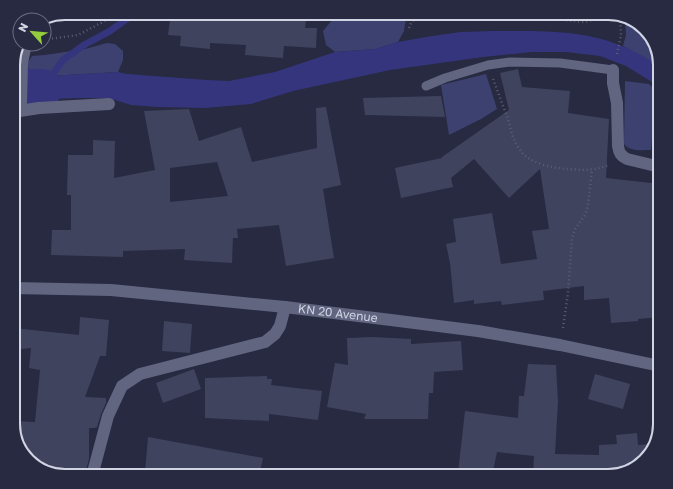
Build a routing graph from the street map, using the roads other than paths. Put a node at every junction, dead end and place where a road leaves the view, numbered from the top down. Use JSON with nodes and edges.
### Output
{"nodes":[{"id":1,"x":24,"y":52,"type":"edge"},
{"id":2,"x":613,"y":70,"type":"joint"},
{"id":3,"x":20,"y":86,"type":"edge"},
{"id":4,"x":426,"y":86,"type":"dead end"},
{"id":5,"x":109,"y":104,"type":"dead end"},
{"id":6,"x":20,"y":108,"type":"edge"},
{"id":7,"x":653,"y":166,"type":"edge"},
{"id":8,"x":20,"y":288,"type":"edge"},
{"id":9,"x":285,"y":307,"type":"junction"},
{"id":10,"x":653,"y":365,"type":"edge"},
{"id":11,"x":94,"y":469,"type":"edge"}],
"edges":[{"from":1,"to":3,"type":"main road"},
{"from":2,"to":4,"type":"lane"},
{"from":2,"to":7,"type":"main road"},
{"from":5,"to":6,"type":"main road"},
{"from":8,"to":9,"type":"main road","name":"KN 20 Avenue"},
{"from":9,"to":10,"type":"main road","name":"KN 20 Avenue"},
{"from":9,"to":11,"type":"main road"}]}
